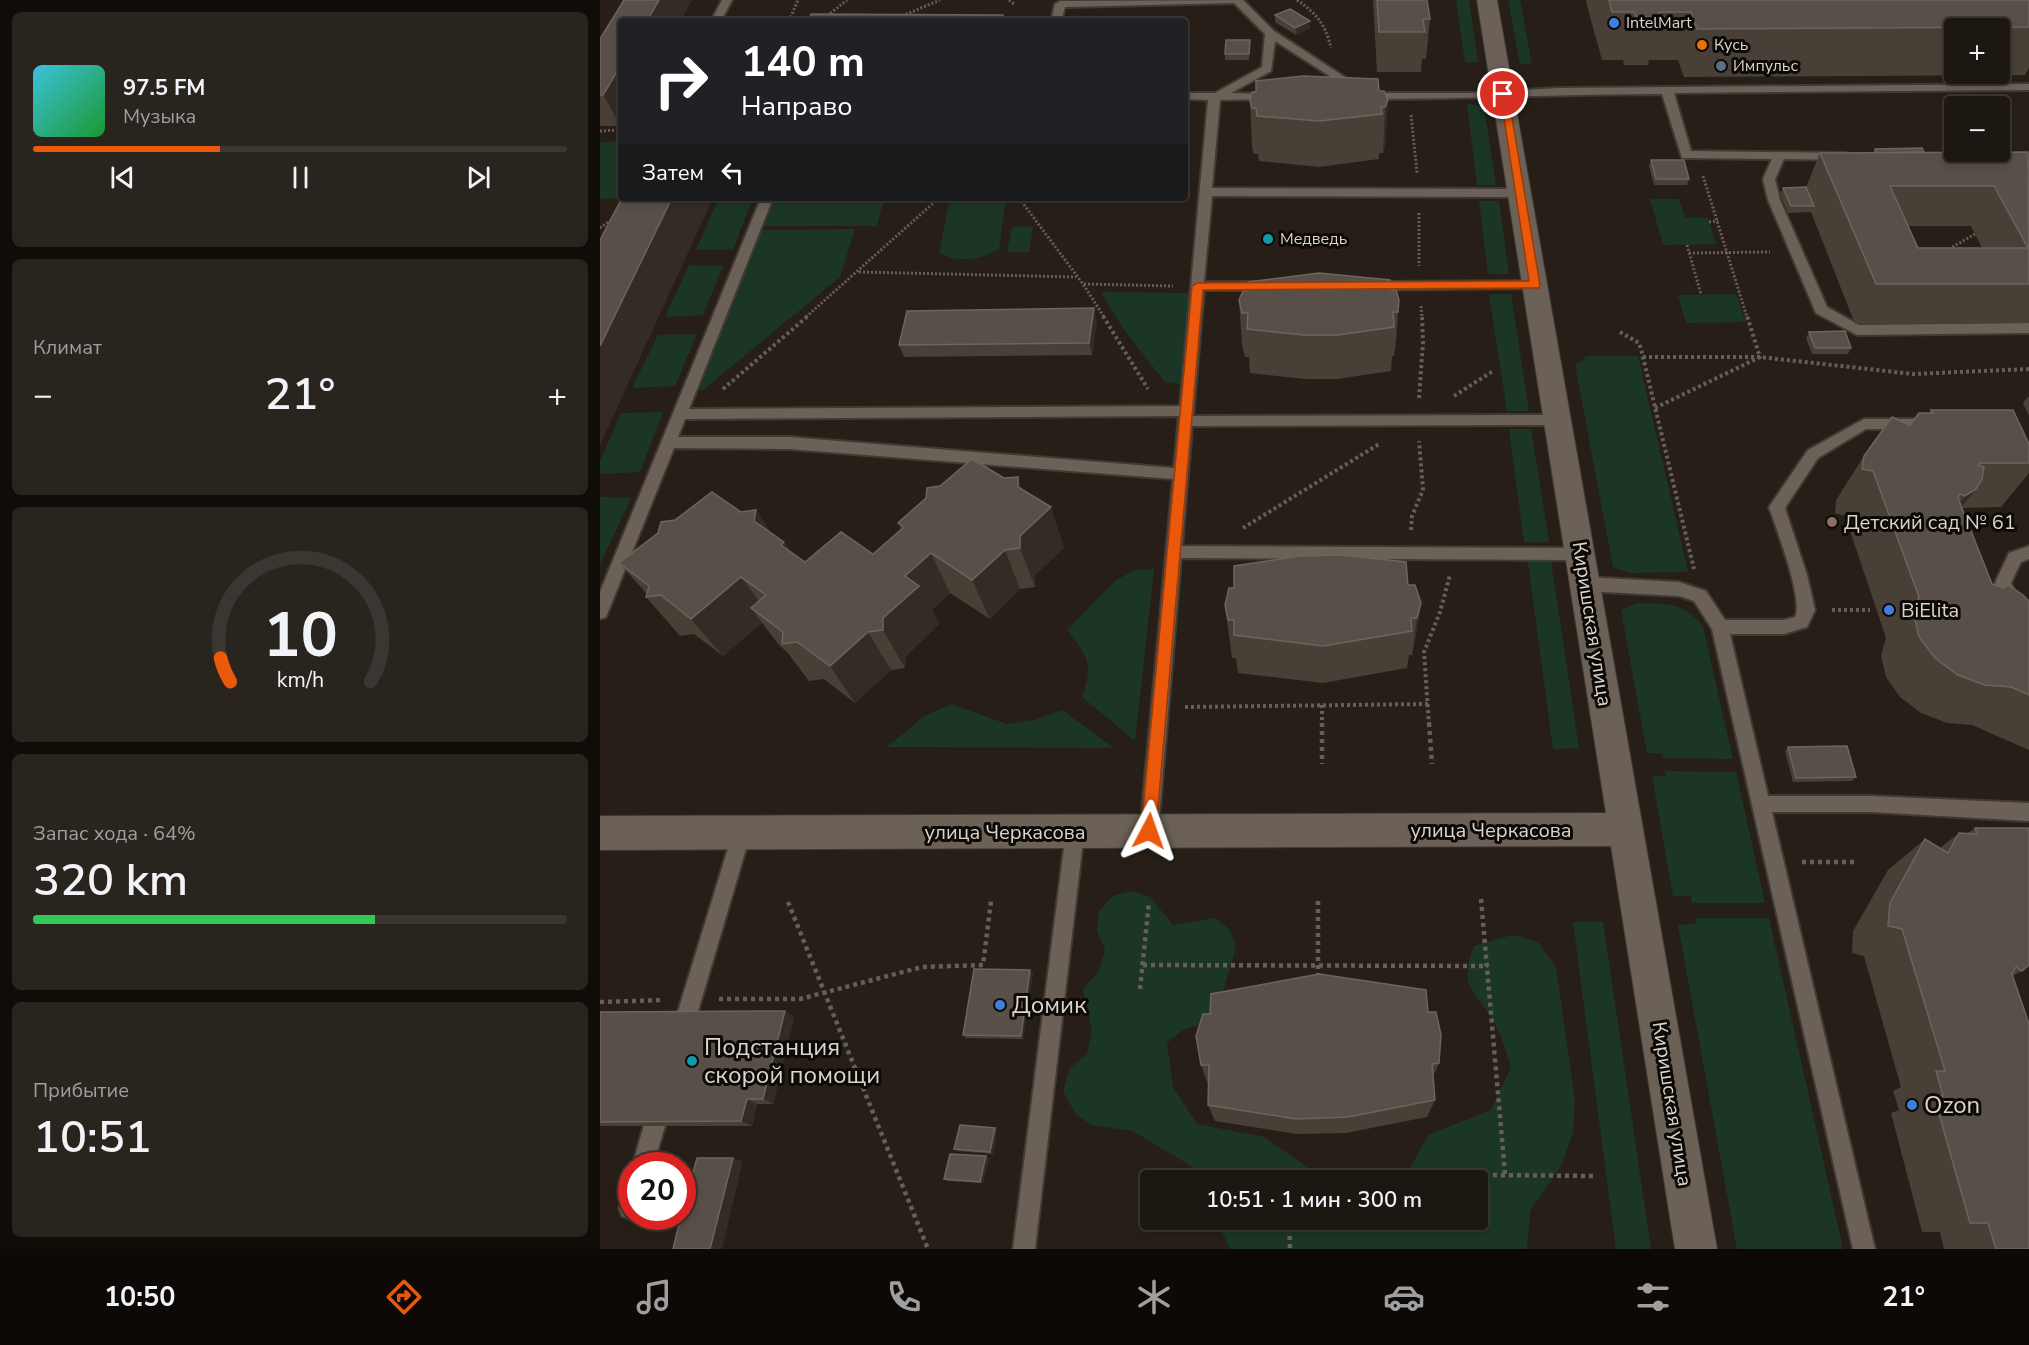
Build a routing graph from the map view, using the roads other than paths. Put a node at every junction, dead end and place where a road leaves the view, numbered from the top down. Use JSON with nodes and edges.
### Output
{"nodes":[{"id":1,"x":727,"y":0,"type":"edge"},
{"id":2,"x":1488,"y":0,"type":"edge"},
{"id":3,"x":1238,"y":1,"type":"edge"},
{"id":4,"x":718,"y":18,"type":"edge"},
{"id":5,"x":1057,"y":18,"type":"edge"},
{"id":6,"x":1270,"y":33,"type":"junction"},
{"id":7,"x":2029,"y":87,"type":"edge"},
{"id":8,"x":1666,"y":90,"type":"junction"},
{"id":9,"x":1503,"y":94,"type":"junction"},
{"id":10,"x":1188,"y":96,"type":"edge"},
{"id":11,"x":1348,"y":96,"type":"edge"},
{"id":12,"x":1370,"y":96,"type":"junction"},
{"id":13,"x":1281,"y":97,"type":"edge"},
{"id":14,"x":1214,"y":98,"type":"junction"},
{"id":15,"x":1860,"y":155,"type":"edge"},
{"id":16,"x":1780,"y":156,"type":"junction"},
{"id":17,"x":1206,"y":192,"type":"junction"},
{"id":18,"x":1520,"y":194,"type":"junction"},
{"id":19,"x":766,"y":201,"type":"edge"},
{"id":20,"x":1535,"y":285,"type":"junction"},
{"id":21,"x":1197,"y":286,"type":"junction"},
{"id":22,"x":1280,"y":286,"type":"edge"},
{"id":23,"x":1350,"y":286,"type":"edge"},
{"id":24,"x":2029,"y":328,"type":"edge"},
{"id":25,"x":688,"y":414,"type":"junction"},
{"id":26,"x":1186,"y":416,"type":"junction"},
{"id":27,"x":1557,"y":420,"type":"junction"},
{"id":28,"x":1948,"y":424,"type":"edge"},
{"id":29,"x":669,"y":442,"type":"junction"},
{"id":30,"x":1180,"y":474,"type":"junction"},
{"id":31,"x":1173,"y":552,"type":"junction"},
{"id":32,"x":2029,"y":552,"type":"edge"},
{"id":33,"x":1580,"y":554,"type":"junction"},
{"id":34,"x":1585,"y":584,"type":"junction"},
{"id":35,"x":600,"y":612,"type":"edge"},
{"id":36,"x":1720,"y":627,"type":"junction"},
{"id":37,"x":2029,"y":631,"type":"edge"},
{"id":38,"x":1760,"y":804,"type":"junction"},
{"id":39,"x":2029,"y":812,"type":"edge"},
{"id":40,"x":1626,"y":829,"type":"junction"},
{"id":41,"x":1075,"y":831,"type":"junction"},
{"id":42,"x":1149,"y":831,"type":"junction"},
{"id":43,"x":742,"y":832,"type":"junction"},
{"id":44,"x":600,"y":833,"type":"edge"},
{"id":45,"x":686,"y":1018,"type":"edge"},
{"id":46,"x":654,"y":1126,"type":"edge"},
{"id":47,"x":646,"y":1152,"type":"edge"},
{"id":48,"x":1024,"y":1249,"type":"edge"},
{"id":49,"x":1696,"y":1249,"type":"edge"},
{"id":50,"x":1864,"y":1249,"type":"edge"}],
"edges":[{"from":1,"to":4,"type":"lane"},
{"from":2,"to":9,"type":"street","name":"Киришская улица"},
{"from":3,"to":5,"type":"lane"},
{"from":3,"to":6,"type":"lane"},
{"from":6,"to":12,"type":"lane"},
{"from":6,"to":14,"type":"lane"},
{"from":7,"to":8,"type":"lane"},
{"from":8,"to":9,"type":"lane"},
{"from":8,"to":16,"type":"lane"},
{"from":9,"to":12,"type":"lane"},
{"from":9,"to":18,"type":"street","name":"Киришская улица"},
{"from":10,"to":14,"type":"lane"},
{"from":11,"to":12,"type":"lane"},
{"from":13,"to":14,"type":"lane"},
{"from":14,"to":17,"type":"lane"},
{"from":15,"to":16,"type":"lane"},
{"from":16,"to":24,"type":"lane"},
{"from":17,"to":18,"type":"lane"},
{"from":17,"to":21,"type":"lane"},
{"from":18,"to":20,"type":"street","name":"Киришская улица"},
{"from":19,"to":25,"type":"lane"},
{"from":20,"to":23,"type":"lane"},
{"from":20,"to":27,"type":"street","name":"Киришская улица"},
{"from":21,"to":22,"type":"lane"},
{"from":21,"to":26,"type":"lane"},
{"from":25,"to":26,"type":"lane"},
{"from":25,"to":29,"type":"lane"},
{"from":26,"to":27,"type":"lane"},
{"from":26,"to":30,"type":"lane"},
{"from":27,"to":33,"type":"street","name":"Киришская улица"},
{"from":28,"to":36,"type":"lane"},
{"from":29,"to":30,"type":"lane"},
{"from":29,"to":35,"type":"lane"},
{"from":30,"to":31,"type":"lane"},
{"from":31,"to":33,"type":"lane"},
{"from":31,"to":42,"type":"lane"},
{"from":32,"to":37,"type":"lane"},
{"from":33,"to":34,"type":"street","name":"Киришская улица"},
{"from":34,"to":36,"type":"lane"},
{"from":34,"to":40,"type":"street","name":"Киришская улица"},
{"from":36,"to":38,"type":"lane"},
{"from":38,"to":39,"type":"lane"},
{"from":38,"to":50,"type":"lane"},
{"from":40,"to":42,"type":"street","name":"улица Черкасова"},
{"from":40,"to":49,"type":"street","name":"Киришская улица"},
{"from":41,"to":42,"type":"street","name":"улица Черкасова"},
{"from":41,"to":43,"type":"street","name":"улица Черкасова"},
{"from":41,"to":48,"type":"lane"},
{"from":43,"to":44,"type":"street","name":"улица Черкасова"},
{"from":43,"to":45,"type":"lane"},
{"from":46,"to":47,"type":"lane"}]}
